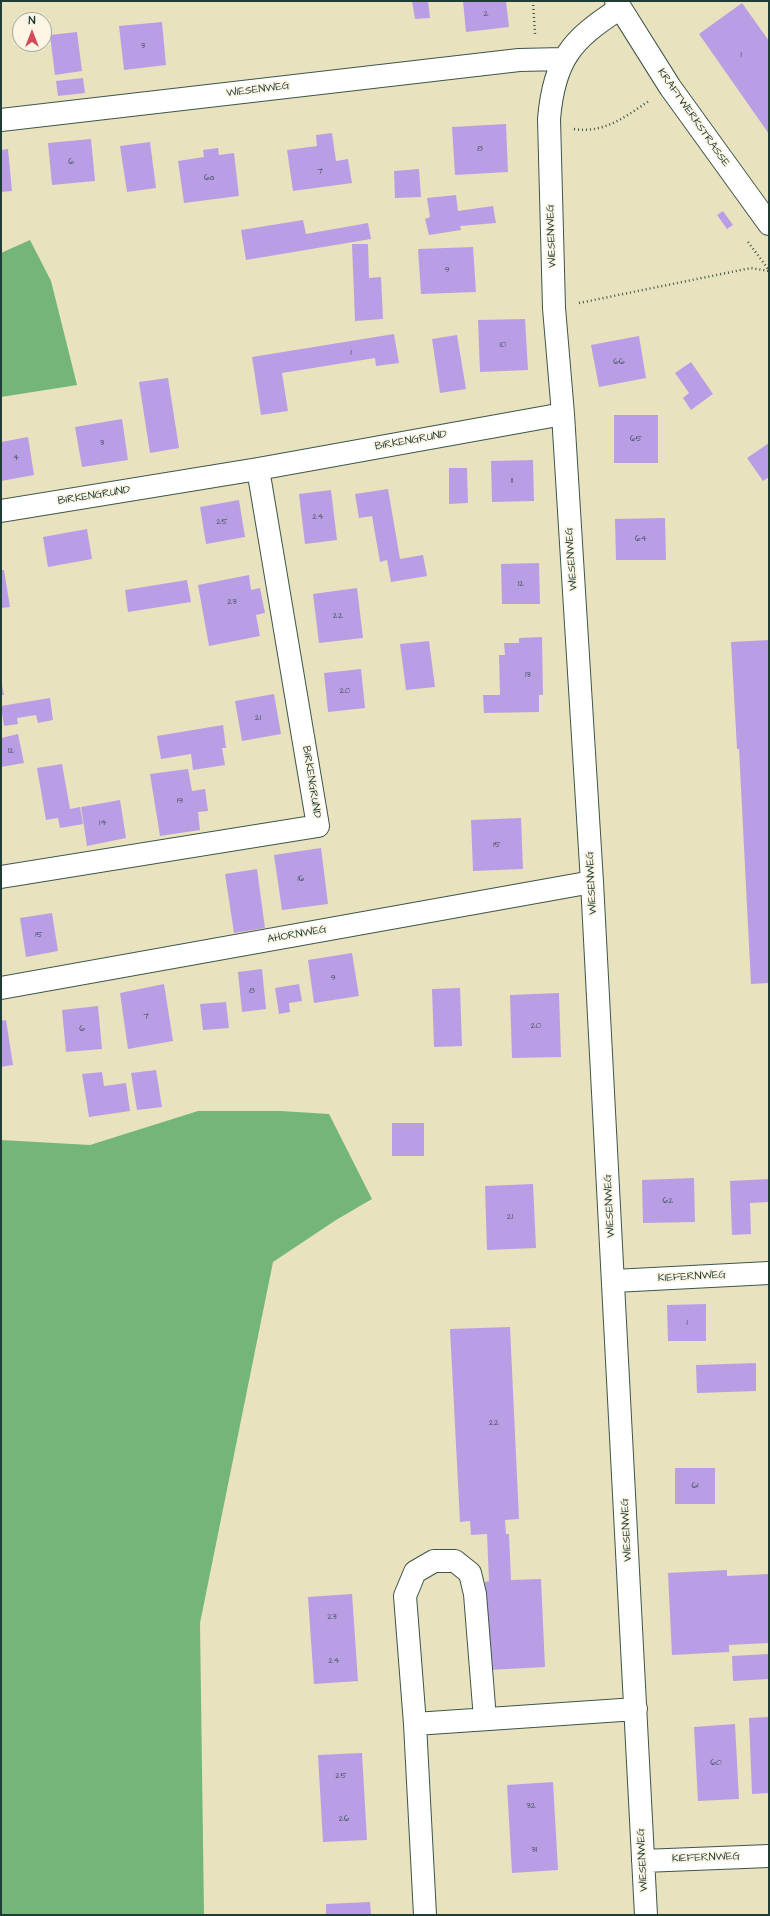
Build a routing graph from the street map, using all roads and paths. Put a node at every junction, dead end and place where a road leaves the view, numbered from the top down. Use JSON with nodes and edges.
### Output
{"nodes":[{"id":1,"x":617,"y":5,"type":"edge"},
{"id":2,"x":563,"y":59,"type":"junction"},
{"id":3,"x":1,"y":120,"type":"edge"},
{"id":4,"x":769,"y":224,"type":"edge"},
{"id":5,"x":769,"y":271,"type":"edge"},
{"id":6,"x":554,"y":308,"type":"junction"},
{"id":7,"x":563,"y":414,"type":"junction"},
{"id":8,"x":258,"y":469,"type":"junction"},
{"id":9,"x":1,"y":511,"type":"edge"},
{"id":10,"x":1,"y":877,"type":"edge"},
{"id":11,"x":592,"y":882,"type":"junction"},
{"id":12,"x":1,"y":988,"type":"edge"},
{"id":13,"x":769,"y":1274,"type":"edge"},
{"id":14,"x":614,"y":1281,"type":"junction"},
{"id":15,"x":636,"y":1709,"type":"junction"},
{"id":16,"x":485,"y":1719,"type":"junction"},
{"id":17,"x":415,"y":1724,"type":"junction"},
{"id":18,"x":769,"y":1856,"type":"edge"},
{"id":19,"x":643,"y":1861,"type":"junction"},
{"id":20,"x":425,"y":1915,"type":"edge"},
{"id":21,"x":646,"y":1915,"type":"edge"}],
"edges":[{"from":1,"to":2,"type":"street","name":"WIESENWEG"},
{"from":1,"to":4,"type":"street","name":"KRAFTWERKSTRASSE"},
{"from":2,"to":3,"type":"street","name":"WIESENWEG"},
{"from":2,"to":6,"type":"street","name":"WIESENWEG"},
{"from":5,"to":6,"type":"path"},
{"from":6,"to":7,"type":"street","name":"WIESENWEG"},
{"from":7,"to":8,"type":"street","name":"BIRKENGRUND"},
{"from":7,"to":11,"type":"street","name":"WIESENWEG"},
{"from":8,"to":9,"type":"street","name":"BIRKENGRUND"},
{"from":8,"to":10,"type":"street","name":"BIRKENGRUND"},
{"from":11,"to":12,"type":"street","name":"AHORNWEG"},
{"from":11,"to":14,"type":"street","name":"WIESENWEG"},
{"from":13,"to":14,"type":"street","name":"KIEFERNWEG"},
{"from":14,"to":15,"type":"street","name":"WIESENWEG"},
{"from":15,"to":16,"type":"street"},
{"from":15,"to":19,"type":"street","name":"WIESENWEG"},
{"from":16,"to":17,"type":"street"},
{"from":16,"to":17,"type":"street"},
{"from":17,"to":20,"type":"street"},
{"from":18,"to":19,"type":"street","name":"KIEFERNWEG"},
{"from":19,"to":21,"type":"street","name":"WIESENWEG"}]}
